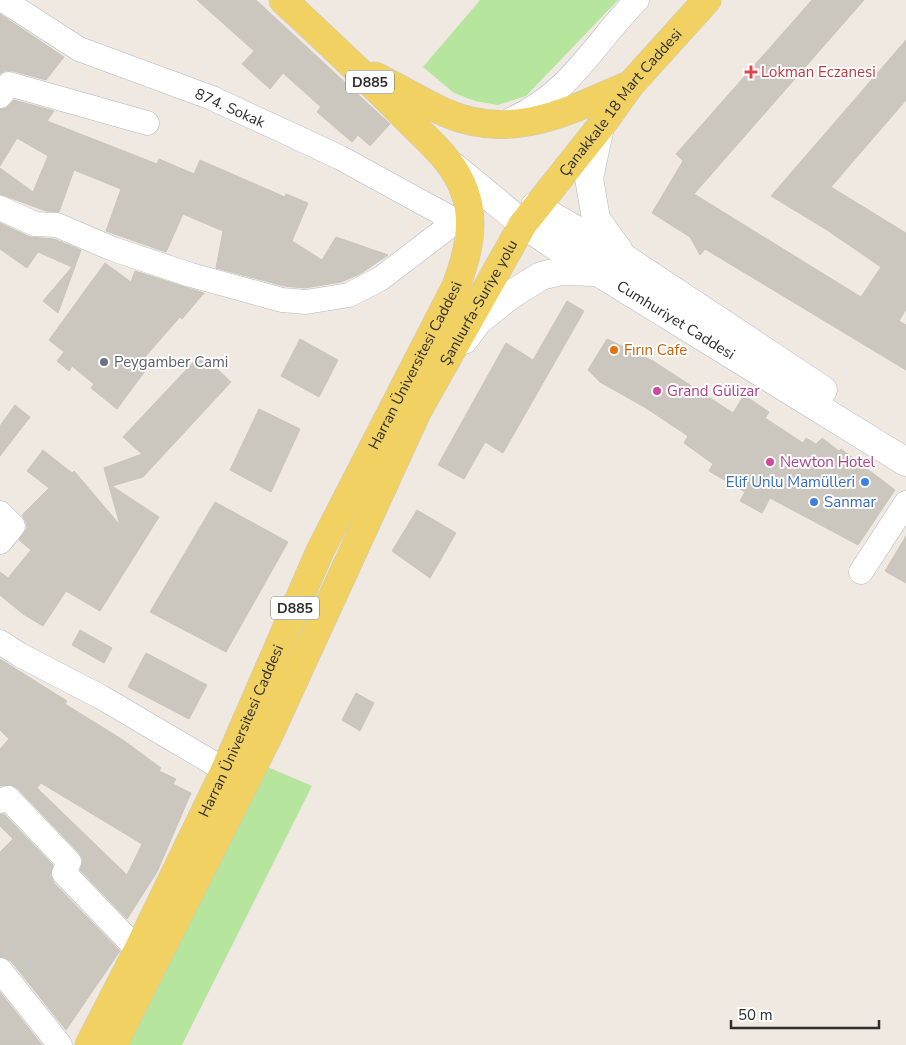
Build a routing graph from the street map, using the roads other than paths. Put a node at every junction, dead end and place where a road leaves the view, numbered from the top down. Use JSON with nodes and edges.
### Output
{"nodes":[{"id":1,"x":3,"y":0,"type":"edge"},
{"id":2,"x":283,"y":0,"type":"edge"},
{"id":3,"x":637,"y":0,"type":"edge"},
{"id":4,"x":707,"y":0,"type":"edge"},
{"id":5,"x":352,"y":63,"type":"junction"},
{"id":6,"x":631,"y":84,"type":"junction"},
{"id":7,"x":0,"y":96,"type":"edge"},
{"id":8,"x":147,"y":123,"type":"dead end"},
{"id":9,"x":501,"y":124,"type":"junction"},
{"id":10,"x":600,"y":127,"type":"junction"},
{"id":11,"x":454,"y":167,"type":"junction"},
{"id":12,"x":0,"y":208,"type":"edge"},
{"id":13,"x":529,"y":215,"type":"junction"},
{"id":14,"x":624,"y":258,"type":"junction"},
{"id":15,"x":599,"y":272,"type":"junction"},
{"id":16,"x":422,"y":401,"type":"junction"},
{"id":17,"x":906,"y":444,"type":"edge"},
{"id":18,"x":906,"y":462,"type":"edge"},
{"id":19,"x":906,"y":503,"type":"edge"},
{"id":20,"x":0,"y":514,"type":"edge"},
{"id":21,"x":0,"y":542,"type":"edge"},
{"id":22,"x":861,"y":572,"type":"dead end"},
{"id":23,"x":0,"y":642,"type":"edge"},
{"id":24,"x":225,"y":770,"type":"junction"},
{"id":25,"x":0,"y":801,"type":"edge"},
{"id":26,"x":138,"y":950,"type":"junction"},
{"id":27,"x":0,"y":970,"type":"edge"},
{"id":28,"x":60,"y":1045,"type":"edge"},
{"id":29,"x":89,"y":1045,"type":"edge"},
{"id":30,"x":113,"y":1045,"type":"edge"}],
"edges":[{"from":1,"to":12,"type":"street","name":"874. Sokak"},
{"from":2,"to":5,"type":"main road","number":"D885"},
{"from":3,"to":9,"type":"street"},
{"from":4,"to":6,"type":"main road","name":"Çanakkale 18 Mart Caddesi"},
{"from":5,"to":9,"type":"main road"},
{"from":5,"to":11,"type":"main road","number":"D885"},
{"from":6,"to":9,"type":"main road"},
{"from":6,"to":10,"type":"main road","name":"Çanakkale 18 Mart Caddesi"},
{"from":7,"to":8,"type":"street"},
{"from":10,"to":13,"type":"main road","name":"Çanakkale 18 Mart Caddesi"},
{"from":10,"to":14,"type":"main road"},
{"from":11,"to":13,"type":"main road","name":"Cumhuriyet Caddesi"},
{"from":11,"to":24,"type":"main road","name":"Harran Üniversitesi Caddesi","number":"D885"},
{"from":13,"to":14,"type":"main road","name":"Cumhuriyet Caddesi"},
{"from":13,"to":15,"type":"main road","name":"Cumhuriyet Caddesi"},
{"from":13,"to":16,"type":"main road","name":"Şanlıurfa-Suriye yolu","number":"D885"},
{"from":14,"to":17,"type":"main road","name":"Cumhuriyet Caddesi"},
{"from":15,"to":16,"type":"main road"},
{"from":15,"to":18,"type":"main road","name":"Cumhuriyet Caddesi"},
{"from":16,"to":30,"type":"main road","name":"Harran Üniversitesi Caddesi","number":"D885"},
{"from":19,"to":22,"type":"street"},
{"from":20,"to":21,"type":"street"},
{"from":23,"to":24,"type":"street"},
{"from":24,"to":26,"type":"main road","name":"Harran Üniversitesi Caddesi","number":"D885"},
{"from":25,"to":26,"type":"street"},
{"from":26,"to":29,"type":"main road","name":"Harran Üniversitesi Caddesi","number":"D885"},
{"from":27,"to":28,"type":"street"}]}
